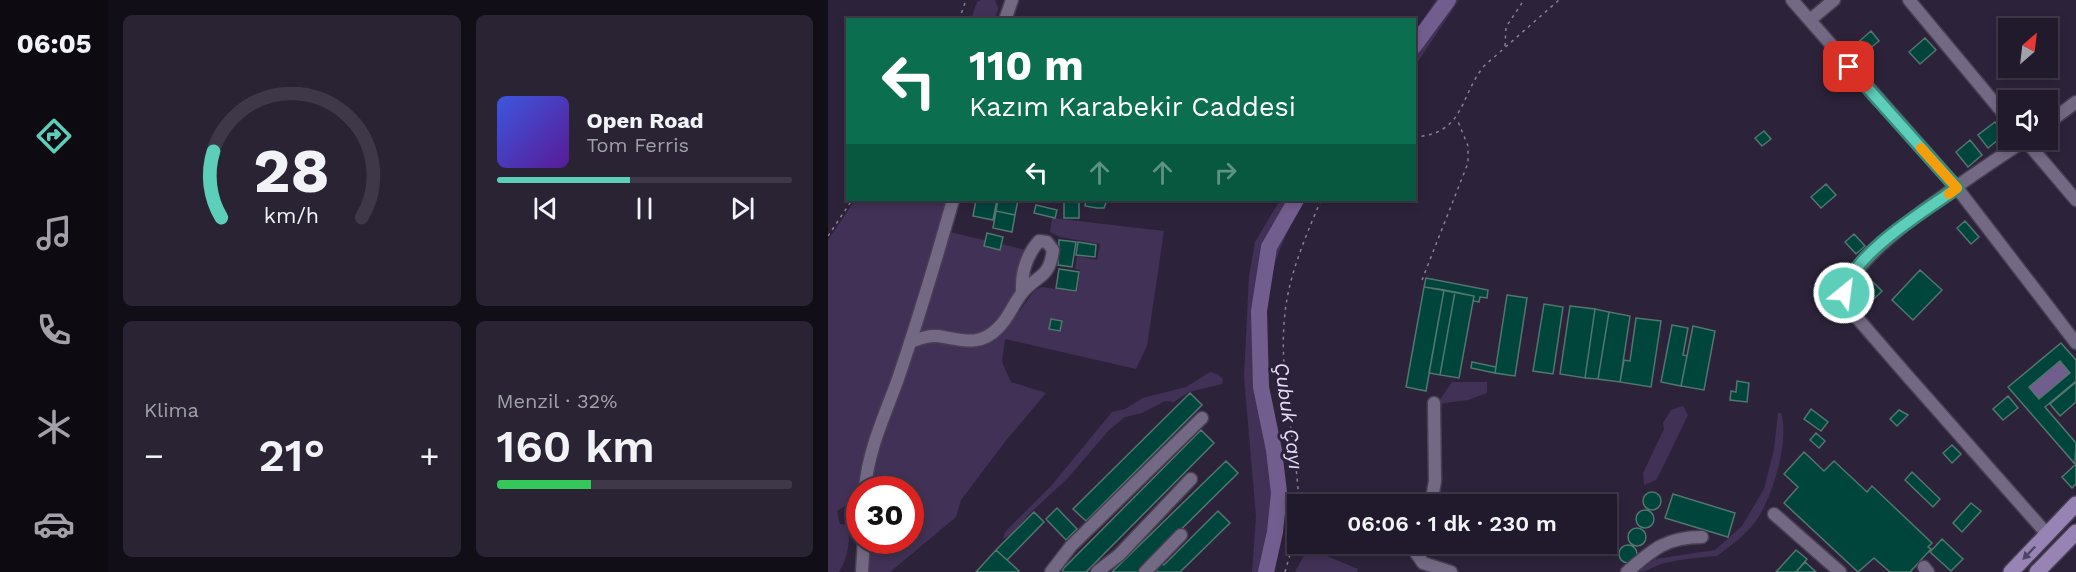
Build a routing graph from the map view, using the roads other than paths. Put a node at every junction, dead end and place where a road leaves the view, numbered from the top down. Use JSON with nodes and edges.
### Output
{"nodes":[{"id":1,"x":1012,"y":0,"type":"edge"},
{"id":2,"x":1792,"y":0,"type":"edge"},
{"id":3,"x":1834,"y":0,"type":"edge"},
{"id":4,"x":1909,"y":0,"type":"edge"},
{"id":5,"x":1006,"y":18,"type":"edge"},
{"id":6,"x":1810,"y":20,"type":"junction"},
{"id":7,"x":2076,"y":102,"type":"edge"},
{"id":8,"x":1998,"y":107,"type":"edge"},
{"id":9,"x":2058,"y":116,"type":"edge"},
{"id":10,"x":2011,"y":150,"type":"edge"},
{"id":11,"x":2034,"y":150,"type":"edge"},
{"id":12,"x":1957,"y":188,"type":"junction"},
{"id":13,"x":2076,"y":200,"type":"edge"},
{"id":14,"x":953,"y":201,"type":"edge"},
{"id":15,"x":1022,"y":292,"type":"dead end"},
{"id":16,"x":910,"y":342,"type":"junction"},
{"id":17,"x":2076,"y":343,"type":"edge"},
{"id":18,"x":1434,"y":403,"type":"dead end"},
{"id":19,"x":1202,"y":418,"type":"dead end"},
{"id":20,"x":866,"y":476,"type":"edge"},
{"id":21,"x":1191,"y":479,"type":"dead end"},
{"id":22,"x":1433,"y":494,"type":"edge"},
{"id":23,"x":2076,"y":504,"type":"edge"},
{"id":24,"x":1774,"y":514,"type":"dead end"},
{"id":25,"x":2076,"y":531,"type":"edge"},
{"id":26,"x":2047,"y":534,"type":"junction"},
{"id":27,"x":1181,"y":535,"type":"dead end"},
{"id":28,"x":1702,"y":537,"type":"dead end"},
{"id":29,"x":863,"y":554,"type":"edge"},
{"id":30,"x":1417,"y":554,"type":"edge"},
{"id":31,"x":862,"y":572,"type":"edge"},
{"id":32,"x":1051,"y":572,"type":"edge"},
{"id":33,"x":1097,"y":572,"type":"edge"},
{"id":34,"x":1145,"y":572,"type":"edge"},
{"id":35,"x":1451,"y":572,"type":"edge"},
{"id":36,"x":1627,"y":572,"type":"edge"},
{"id":37,"x":1840,"y":572,"type":"edge"},
{"id":38,"x":2011,"y":572,"type":"edge"},
{"id":39,"x":2037,"y":572,"type":"edge"}],
"edges":[{"from":1,"to":5,"type":"street"},
{"from":2,"to":6,"type":"street"},
{"from":3,"to":6,"type":"street"},
{"from":4,"to":8,"type":"street"},
{"from":6,"to":12,"type":"street"},
{"from":7,"to":9,"type":"street"},
{"from":10,"to":12,"type":"street"},
{"from":11,"to":13,"type":"street"},
{"from":12,"to":17,"type":"street"},
{"from":12,"to":26,"type":"street"},
{"from":14,"to":16,"type":"street"},
{"from":15,"to":16,"type":"street"},
{"from":16,"to":20,"type":"street"},
{"from":18,"to":22,"type":"street"},
{"from":19,"to":32,"type":"street"},
{"from":21,"to":33,"type":"street"},
{"from":23,"to":26,"type":"main road"},
{"from":24,"to":37,"type":"street"},
{"from":25,"to":39,"type":"main road"},
{"from":26,"to":38,"type":"main road","one_way":true},
{"from":27,"to":34,"type":"street"},
{"from":28,"to":36,"type":"street"},
{"from":29,"to":31,"type":"street"},
{"from":30,"to":35,"type":"street"}]}
